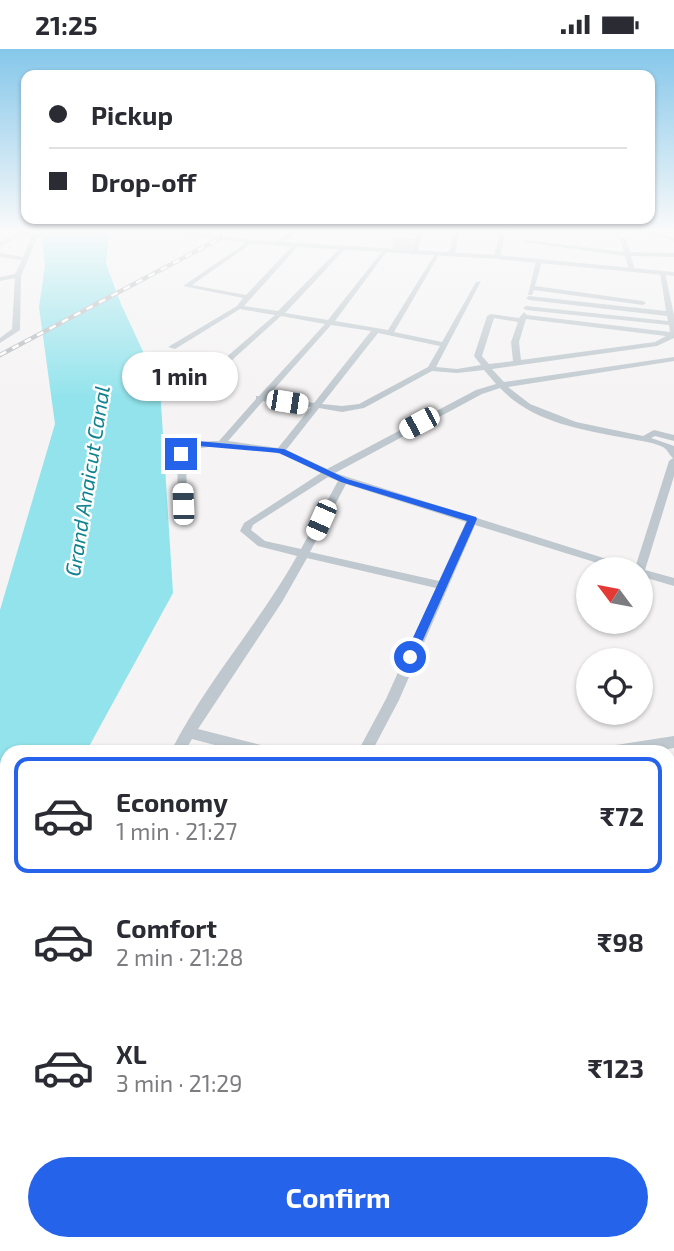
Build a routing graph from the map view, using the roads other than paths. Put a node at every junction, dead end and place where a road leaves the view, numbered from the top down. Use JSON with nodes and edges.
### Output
{"nodes":[{"id":1,"x":18,"y":287,"type":"edge"},
{"id":2,"x":192,"y":287,"type":"edge"},
{"id":3,"x":256,"y":287,"type":"edge"},
{"id":4,"x":305,"y":287,"type":"edge"},
{"id":5,"x":361,"y":287,"type":"edge"},
{"id":6,"x":418,"y":287,"type":"edge"},
{"id":7,"x":475,"y":287,"type":"edge"},
{"id":8,"x":665,"y":287,"type":"edge"},
{"id":9,"x":532,"y":288,"type":"joint"},
{"id":10,"x":247,"y":297,"type":"junction"},
{"id":11,"x":529,"y":298,"type":"junction"},
{"id":12,"x":239,"y":307,"type":"junction"},
{"id":13,"x":526,"y":308,"type":"junction"},
{"id":14,"x":279,"y":314,"type":"junction"},
{"id":15,"x":670,"y":314,"type":"junction"},
{"id":16,"x":522,"y":319,"type":"junction"},
{"id":17,"x":330,"y":323,"type":"junction"},
{"id":18,"x":376,"y":330,"type":"junction"},
{"id":19,"x":390,"y":333,"type":"junction"},
{"id":20,"x":674,"y":335,"type":"edge"},
{"id":21,"x":0,"y":341,"type":"edge"},
{"id":22,"x":444,"y":345,"type":"junction"},
{"id":23,"x":172,"y":347,"type":"dead end"},
{"id":24,"x":674,"y":359,"type":"edge"},
{"id":25,"x":517,"y":361,"type":"junction"},
{"id":26,"x":485,"y":365,"type":"junction"},
{"id":27,"x":431,"y":369,"type":"junction"},
{"id":28,"x":503,"y":385,"type":"junction"},
{"id":29,"x":198,"y":386,"type":"dead end"},
{"id":30,"x":259,"y":398,"type":"junction"},
{"id":31,"x":314,"y":407,"type":"junction"},
{"id":32,"x":674,"y":438,"type":"edge"},
{"id":33,"x":642,"y":439,"type":"junction"},
{"id":34,"x":221,"y":444,"type":"junction"},
{"id":35,"x":281,"y":451,"type":"junction"},
{"id":36,"x":674,"y":458,"type":"edge"},
{"id":37,"x":326,"y":474,"type":"junction"},
{"id":38,"x":344,"y":481,"type":"junction"},
{"id":39,"x":183,"y":504,"type":"dead end"},
{"id":40,"x":472,"y":519,"type":"junction"},
{"id":41,"x":305,"y":555,"type":"junction"},
{"id":42,"x":592,"y":557,"type":"edge"},
{"id":43,"x":644,"y":557,"type":"edge"},
{"id":44,"x":653,"y":575,"type":"edge"},
{"id":45,"x":674,"y":582,"type":"edge"},
{"id":46,"x":443,"y":586,"type":"junction"},
{"id":47,"x":188,"y":732,"type":"junction"},
{"id":48,"x":674,"y":742,"type":"edge"},
{"id":49,"x":181,"y":745,"type":"edge"},
{"id":50,"x":239,"y":745,"type":"edge"},
{"id":51,"x":368,"y":745,"type":"edge"},
{"id":52,"x":655,"y":745,"type":"edge"}],
"edges":[{"from":1,"to":21,"type":"street"},
{"from":2,"to":10,"type":"street"},
{"from":3,"to":10,"type":"street"},
{"from":4,"to":14,"type":"street"},
{"from":5,"to":17,"type":"street"},
{"from":6,"to":19,"type":"street"},
{"from":7,"to":22,"type":"street"},
{"from":8,"to":15,"type":"street"},
{"from":9,"to":11,"type":"street"},
{"from":9,"to":15,"type":"street"},
{"from":10,"to":12,"type":"street"},
{"from":11,"to":13,"type":"street"},
{"from":11,"to":15,"type":"street"},
{"from":12,"to":14,"type":"street"},
{"from":12,"to":23,"type":"street"},
{"from":13,"to":15,"type":"street"},
{"from":13,"to":16,"type":"street"},
{"from":14,"to":17,"type":"street"},
{"from":14,"to":29,"type":"street"},
{"from":15,"to":20,"type":"street"},
{"from":16,"to":20,"type":"street"},
{"from":16,"to":25,"type":"street"},
{"from":16,"to":26,"type":"street"},
{"from":17,"to":18,"type":"street"},
{"from":17,"to":30,"type":"street"},
{"from":18,"to":19,"type":"street"},
{"from":18,"to":31,"type":"street"},
{"from":19,"to":22,"type":"street"},
{"from":20,"to":25,"type":"street"},
{"from":22,"to":27,"type":"street"},
{"from":24,"to":28,"type":"street"},
{"from":25,"to":26,"type":"street"},
{"from":26,"to":27,"type":"street"},
{"from":26,"to":28,"type":"street"},
{"from":27,"to":31,"type":"street"},
{"from":28,"to":33,"type":"street"},
{"from":28,"to":37,"type":"street"},
{"from":30,"to":31,"type":"street"},
{"from":30,"to":34,"type":"street"},
{"from":31,"to":35,"type":"street"},
{"from":32,"to":33,"type":"street"},
{"from":33,"to":36,"type":"street"},
{"from":34,"to":35,"type":"street"},
{"from":34,"to":39,"type":"street"},
{"from":35,"to":37,"type":"street"},
{"from":36,"to":43,"type":"street"},
{"from":37,"to":38,"type":"street"},
{"from":37,"to":41,"type":"street"},
{"from":38,"to":40,"type":"street"},
{"from":38,"to":41,"type":"street"},
{"from":40,"to":42,"type":"street"},
{"from":40,"to":46,"type":"street"},
{"from":41,"to":46,"type":"street"},
{"from":41,"to":47,"type":"street"},
{"from":44,"to":45,"type":"street"},
{"from":46,"to":51,"type":"street"},
{"from":47,"to":49,"type":"street"},
{"from":47,"to":50,"type":"street"},
{"from":48,"to":52,"type":"street"}]}
